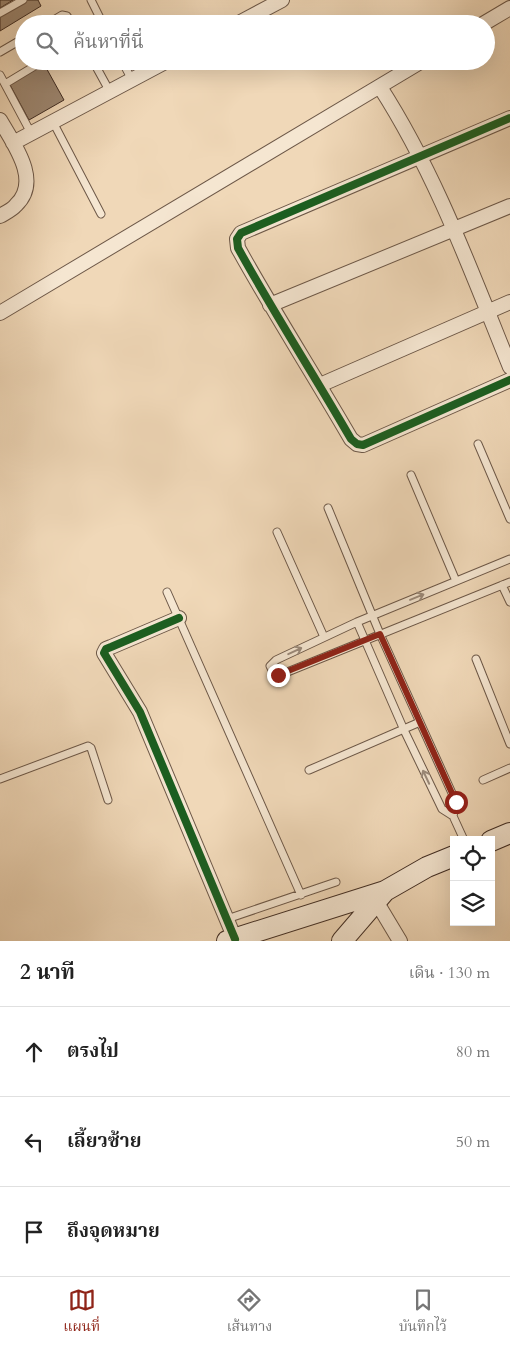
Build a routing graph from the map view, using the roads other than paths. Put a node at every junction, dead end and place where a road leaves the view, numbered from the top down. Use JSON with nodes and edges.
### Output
{"nodes":[{"id":1,"x":23,"y":0,"type":"edge"},
{"id":2,"x":91,"y":0,"type":"edge"},
{"id":3,"x":282,"y":0,"type":"edge"},
{"id":4,"x":510,"y":8,"type":"edge"},
{"id":5,"x":0,"y":13,"type":"edge"},
{"id":6,"x":98,"y":15,"type":"edge"},
{"id":7,"x":254,"y":15,"type":"edge"},
{"id":8,"x":495,"y":17,"type":"edge"},
{"id":9,"x":15,"y":43,"type":"edge"},
{"id":10,"x":0,"y":52,"type":"edge"},
{"id":11,"x":27,"y":70,"type":"edge"},
{"id":12,"x":98,"y":70,"type":"edge"},
{"id":13,"x":127,"y":70,"type":"edge"},
{"id":14,"x":150,"y":70,"type":"edge"},
{"id":15,"x":407,"y":70,"type":"edge"},
{"id":16,"x":0,"y":75,"type":"edge"},
{"id":17,"x":132,"y":80,"type":"junction"},
{"id":18,"x":4,"y":84,"type":"junction"},
{"id":19,"x":380,"y":87,"type":"junction"},
{"id":20,"x":110,"y":92,"type":"junction"},
{"id":21,"x":510,"y":118,"type":"edge"},
{"id":22,"x":0,"y":120,"type":"edge"},
{"id":23,"x":53,"y":122,"type":"junction"},
{"id":24,"x":31,"y":133,"type":"junction"},
{"id":25,"x":13,"y":143,"type":"junction"},
{"id":26,"x":421,"y":157,"type":"junction"},
{"id":27,"x":510,"y":206,"type":"edge"},
{"id":28,"x":101,"y":214,"type":"dead end"},
{"id":29,"x":0,"y":216,"type":"edge"},
{"id":30,"x":454,"y":229,"type":"junction"},
{"id":31,"x":510,"y":302,"type":"edge"},
{"id":32,"x":270,"y":305,"type":"junction"},
{"id":33,"x":488,"y":312,"type":"junction"},
{"id":34,"x":0,"y":313,"type":"edge"},
{"id":35,"x":510,"y":367,"type":"edge"},
{"id":36,"x":510,"y":380,"type":"edge"},
{"id":37,"x":320,"y":385,"type":"junction"},
{"id":38,"x":478,"y":444,"type":"dead end"},
{"id":39,"x":411,"y":476,"type":"dead end"},
{"id":40,"x":328,"y":508,"type":"dead end"},
{"id":41,"x":510,"y":518,"type":"edge"},
{"id":42,"x":277,"y":532,"type":"dead end"},
{"id":43,"x":510,"y":559,"type":"edge"},
{"id":44,"x":456,"y":581,"type":"junction"},
{"id":45,"x":510,"y":582,"type":"edge"},
{"id":46,"x":502,"y":585,"type":"junction"},
{"id":47,"x":167,"y":592,"type":"dead end"},
{"id":48,"x":510,"y":602,"type":"edge"},
{"id":49,"x":372,"y":616,"type":"junction"},
{"id":50,"x":179,"y":618,"type":"junction"},
{"id":51,"x":357,"y":622,"type":"junction"},
{"id":52,"x":380,"y":634,"type":"junction"},
{"id":53,"x":324,"y":637,"type":"junction"},
{"id":54,"x":365,"y":640,"type":"junction"},
{"id":55,"x":476,"y":659,"type":"dead end"},
{"id":56,"x":420,"y":722,"type":"junction"},
{"id":57,"x":404,"y":730,"type":"junction"},
{"id":58,"x":510,"y":744,"type":"edge"},
{"id":59,"x":510,"y":768,"type":"edge"},
{"id":60,"x":309,"y":770,"type":"dead end"},
{"id":61,"x":0,"y":779,"type":"edge"},
{"id":62,"x":483,"y":780,"type":"dead end"},
{"id":63,"x":108,"y":800,"type":"dead end"},
{"id":64,"x":453,"y":816,"type":"junction"},
{"id":65,"x":510,"y":833,"type":"edge"},
{"id":66,"x":462,"y":836,"type":"edge"},
{"id":67,"x":495,"y":839,"type":"edge"},
{"id":68,"x":450,"y":858,"type":"edge"},
{"id":69,"x":336,"y":882,"type":"dead end"},
{"id":70,"x":300,"y":895,"type":"junction"},
{"id":71,"x":376,"y":902,"type":"junction"},
{"id":72,"x":227,"y":919,"type":"junction"},
{"id":73,"x":231,"y":940,"type":"edge"},
{"id":74,"x":342,"y":941,"type":"edge"},
{"id":75,"x":356,"y":941,"type":"edge"},
{"id":76,"x":400,"y":941,"type":"edge"}],
"edges":[{"from":1,"to":5,"type":"lane"},
{"from":2,"to":6,"type":"lane"},
{"from":3,"to":7,"type":"street"},
{"from":4,"to":8,"type":"street"},
{"from":9,"to":10,"type":"lane"},
{"from":11,"to":18,"type":"lane"},
{"from":12,"to":20,"type":"lane"},
{"from":13,"to":17,"type":"lane"},
{"from":14,"to":17,"type":"street"},
{"from":15,"to":19,"type":"street"},
{"from":16,"to":18,"type":"lane"},
{"from":17,"to":20,"type":"street"},
{"from":18,"to":24,"type":"lane"},
{"from":19,"to":26,"type":"street"},
{"from":19,"to":34,"type":"street"},
{"from":20,"to":23,"type":"street"},
{"from":21,"to":26,"type":"street"},
{"from":22,"to":25,"type":"street"},
{"from":23,"to":24,"type":"street"},
{"from":23,"to":28,"type":"lane"},
{"from":24,"to":25,"type":"street"},
{"from":25,"to":29,"type":"street"},
{"from":26,"to":30,"type":"street"},
{"from":26,"to":32,"type":"street"},
{"from":27,"to":30,"type":"street"},
{"from":30,"to":32,"type":"street"},
{"from":30,"to":33,"type":"street"},
{"from":31,"to":33,"type":"street"},
{"from":32,"to":37,"type":"street"},
{"from":33,"to":35,"type":"street"},
{"from":33,"to":37,"type":"street"},
{"from":36,"to":37,"type":"street"},
{"from":38,"to":41,"type":"lane"},
{"from":39,"to":44,"type":"lane"},
{"from":40,"to":49,"type":"lane"},
{"from":42,"to":53,"type":"lane"},
{"from":43,"to":44,"type":"lane"},
{"from":49,"to":44,"type":"lane","one_way":true},
{"from":45,"to":46,"type":"lane"},
{"from":46,"to":48,"type":"lane"},
{"from":46,"to":52,"type":"lane"},
{"from":47,"to":50,"type":"lane"},
{"from":49,"to":51,"type":"lane"},
{"from":49,"to":52,"type":"lane"},
{"from":50,"to":70,"type":"lane"},
{"from":50,"to":72,"type":"street"},
{"from":51,"to":53,"type":"lane"},
{"from":51,"to":54,"type":"lane"},
{"from":52,"to":54,"type":"lane"},
{"from":52,"to":56,"type":"lane"},
{"from":54,"to":53,"type":"lane","one_way":true},
{"from":54,"to":57,"type":"lane"},
{"from":55,"to":58,"type":"lane"},
{"from":56,"to":57,"type":"lane"},
{"from":56,"to":64,"type":"lane"},
{"from":57,"to":60,"type":"lane"},
{"from":64,"to":57,"type":"lane","one_way":true},
{"from":59,"to":62,"type":"lane"},
{"from":61,"to":63,"type":"lane"},
{"from":64,"to":66,"type":"lane"},
{"from":65,"to":67,"type":"main road"},
{"from":68,"to":71,"type":"main road"},
{"from":69,"to":70,"type":"lane"},
{"from":70,"to":72,"type":"lane"},
{"from":71,"to":73,"type":"main road"},
{"from":71,"to":74,"type":"main road"},
{"from":71,"to":75,"type":"main road"},
{"from":71,"to":76,"type":"street"},
{"from":72,"to":73,"type":"street"}]}
